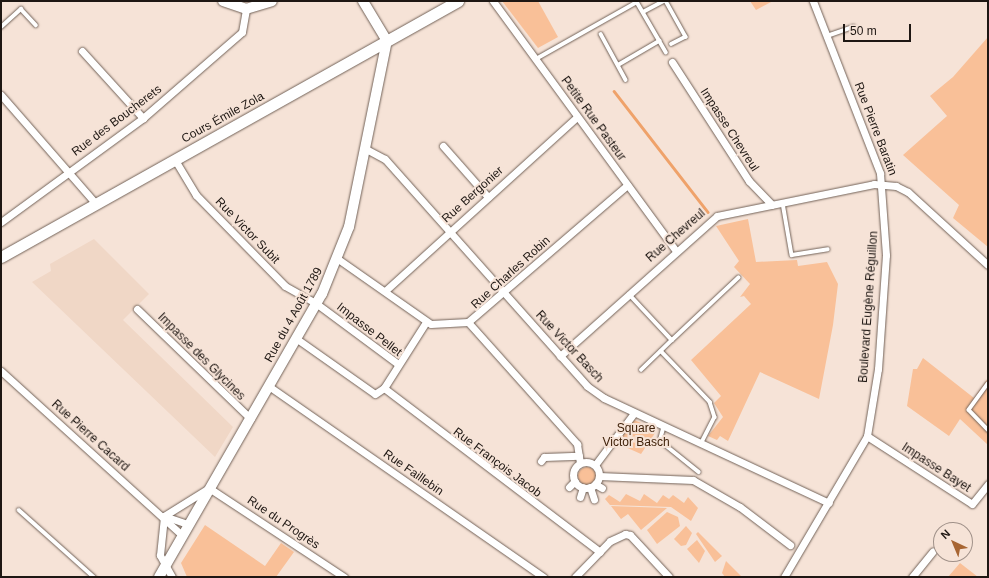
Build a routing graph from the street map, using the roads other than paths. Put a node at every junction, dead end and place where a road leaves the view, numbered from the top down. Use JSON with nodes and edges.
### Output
{"nodes":[{"id":1,"x":223,"y":1,"type":"edge"},
{"id":2,"x":272,"y":1,"type":"edge"},
{"id":3,"x":363,"y":1,"type":"edge"},
{"id":4,"x":458,"y":1,"type":"edge"},
{"id":5,"x":493,"y":1,"type":"edge"},
{"id":6,"x":665,"y":1,"type":"edge"},
{"id":7,"x":813,"y":1,"type":"edge"},
{"id":8,"x":637,"y":2,"type":"edge"},
{"id":9,"x":246,"y":9,"type":"junction"},
{"id":10,"x":643,"y":12,"type":"junction"},
{"id":11,"x":36,"y":25,"type":"dead end"},
{"id":12,"x":1,"y":27,"type":"edge"},
{"id":13,"x":853,"y":27,"type":"dead end"},
{"id":14,"x":601,"y":34,"type":"dead end"},
{"id":15,"x":827,"y":36,"type":"junction"},
{"id":16,"x":388,"y":41,"type":"junction"},
{"id":17,"x":659,"y":41,"type":"junction"},
{"id":18,"x":672,"y":44,"type":"dead end"},
{"id":19,"x":82,"y":51,"type":"dead end"},
{"id":20,"x":666,"y":52,"type":"dead end"},
{"id":21,"x":535,"y":60,"type":"junction"},
{"id":22,"x":672,"y":62,"type":"dead end"},
{"id":23,"x":618,"y":65,"type":"junction"},
{"id":24,"x":626,"y":80,"type":"dead end"},
{"id":25,"x":1,"y":95,"type":"edge"},
{"id":26,"x":577,"y":117,"type":"junction"},
{"id":27,"x":143,"y":118,"type":"junction"},
{"id":28,"x":443,"y":146,"type":"dead end"},
{"id":29,"x":366,"y":149,"type":"junction"},
{"id":30,"x":175,"y":160,"type":"junction"},
{"id":31,"x":68,"y":172,"type":"junction"},
{"id":32,"x":882,"y":184,"type":"junction"},
{"id":33,"x":627,"y":185,"type":"junction"},
{"id":34,"x":488,"y":197,"type":"junction"},
{"id":35,"x":783,"y":203,"type":"junction"},
{"id":36,"x":96,"y":204,"type":"junction"},
{"id":37,"x":772,"y":205,"type":"junction"},
{"id":38,"x":1,"y":222,"type":"edge"},
{"id":39,"x":449,"y":232,"type":"junction"},
{"id":40,"x":828,"y":249,"type":"dead end"},
{"id":41,"x":675,"y":250,"type":"junction"},
{"id":42,"x":1,"y":257,"type":"edge"},
{"id":43,"x":338,"y":259,"type":"junction"},
{"id":44,"x":988,"y":266,"type":"edge"},
{"id":45,"x":738,"y":278,"type":"dead end"},
{"id":46,"x":384,"y":291,"type":"junction"},
{"id":47,"x":505,"y":292,"type":"junction"},
{"id":48,"x":628,"y":293,"type":"junction"},
{"id":49,"x":317,"y":304,"type":"junction"},
{"id":50,"x":136,"y":309,"type":"dead end"},
{"id":51,"x":426,"y":322,"type":"junction"},
{"id":52,"x":468,"y":322,"type":"junction"},
{"id":53,"x":297,"y":339,"type":"junction"},
{"id":54,"x":672,"y":340,"type":"junction"},
{"id":55,"x":661,"y":351,"type":"junction"},
{"id":56,"x":560,"y":356,"type":"junction"},
{"id":57,"x":398,"y":364,"type":"junction"},
{"id":58,"x":641,"y":370,"type":"dead end"},
{"id":59,"x":1,"y":371,"type":"edge"},
{"id":60,"x":988,"y":384,"type":"edge"},
{"id":61,"x":270,"y":387,"type":"junction"},
{"id":62,"x":384,"y":388,"type":"junction"},
{"id":63,"x":634,"y":413,"type":"junction"},
{"id":64,"x":250,"y":419,"type":"junction"},
{"id":65,"x":664,"y":427,"type":"junction"},
{"id":66,"x":988,"y":430,"type":"edge"},
{"id":67,"x":867,"y":436,"type":"junction"},
{"id":68,"x":701,"y":444,"type":"junction"},
{"id":69,"x":580,"y":460,"type":"junction"},
{"id":70,"x":541,"y":461,"type":"dead end"},
{"id":71,"x":595,"y":465,"type":"junction"},
{"id":72,"x":699,"y":472,"type":"dead end"},
{"id":73,"x":599,"y":476,"type":"junction"},
{"id":74,"x":575,"y":481,"type":"junction"},
{"id":75,"x":988,"y":484,"type":"edge"},
{"id":76,"x":590,"y":486,"type":"junction"},
{"id":77,"x":569,"y":487,"type":"dead end"},
{"id":78,"x":209,"y":488,"type":"junction"},
{"id":79,"x":602,"y":488,"type":"dead end"},
{"id":80,"x":580,"y":497,"type":"dead end"},
{"id":81,"x":594,"y":499,"type":"dead end"},
{"id":82,"x":829,"y":503,"type":"junction"},
{"id":83,"x":19,"y":510,"type":"dead end"},
{"id":84,"x":164,"y":516,"type":"junction"},
{"id":85,"x":187,"y":524,"type":"junction"},
{"id":86,"x":181,"y":534,"type":"junction"},
{"id":87,"x":790,"y":545,"type":"dead end"},
{"id":88,"x":933,"y":551,"type":"dead end"},
{"id":89,"x":600,"y":552,"type":"junction"},
{"id":90,"x":165,"y":574,"type":"edge"},
{"id":91,"x":94,"y":577,"type":"edge"},
{"id":92,"x":344,"y":577,"type":"edge"},
{"id":93,"x":543,"y":577,"type":"edge"},
{"id":94,"x":575,"y":577,"type":"edge"},
{"id":95,"x":669,"y":577,"type":"edge"},
{"id":96,"x":784,"y":577,"type":"edge"},
{"id":97,"x":912,"y":577,"type":"edge"}],
"edges":[{"from":1,"to":9,"type":"main road"},
{"from":2,"to":9,"type":"main road"},
{"from":3,"to":16,"type":"main road"},
{"from":4,"to":16,"type":"main road","name":"Cours Émile Zola"},
{"from":5,"to":21,"type":"street","name":"Petite Rue Pasteur"},
{"from":6,"to":10,"type":"lane"},
{"from":6,"to":18,"type":"lane"},
{"from":7,"to":15,"type":"street","name":"Rue Pierre Baratin"},
{"from":8,"to":10,"type":"lane"},
{"from":8,"to":21,"type":"lane"},
{"from":9,"to":27,"type":"street","name":"Rue des Boucherets"},
{"from":10,"to":17,"type":"lane"},
{"from":11,"to":12,"type":"lane"},
{"from":13,"to":15,"type":"lane"},
{"from":14,"to":23,"type":"lane"},
{"from":15,"to":32,"type":"street","name":"Rue Pierre Baratin"},
{"from":16,"to":29,"type":"main road","name":"Rue du 4 Août 1789"},
{"from":16,"to":30,"type":"main road","name":"Cours Émile Zola"},
{"from":17,"to":20,"type":"lane"},
{"from":17,"to":23,"type":"lane"},
{"from":19,"to":27,"type":"street"},
{"from":21,"to":26,"type":"street","name":"Petite Rue Pasteur"},
{"from":22,"to":37,"type":"street","name":"Impasse Chevreul"},
{"from":23,"to":24,"type":"lane"},
{"from":25,"to":31,"type":"street"},
{"from":26,"to":33,"type":"street","name":"Petite Rue Pasteur"},
{"from":26,"to":34,"type":"street","name":"Rue Bergonier"},
{"from":27,"to":31,"type":"street","name":"Rue des Boucherets"},
{"from":28,"to":34,"type":"street"},
{"from":29,"to":39,"type":"street","name":"Rue Victor Basch"},
{"from":29,"to":43,"type":"main road","name":"Rue du 4 Août 1789"},
{"from":30,"to":36,"type":"main road","name":"Cours Émile Zola"},
{"from":30,"to":49,"type":"street","name":"Rue Victor Subit"},
{"from":31,"to":36,"type":"street"},
{"from":31,"to":38,"type":"street","name":"Rue des Boucherets"},
{"from":32,"to":35,"type":"street","name":"Rue Chevreul"},
{"from":32,"to":44,"type":"street","name":"Rue Pierre Baratin"},
{"from":32,"to":67,"type":"street","name":"Boulevard Eugène Réguillon"},
{"from":33,"to":41,"type":"street","name":"Petite Rue Pasteur"},
{"from":33,"to":47,"type":"street","name":"Rue Charles Robin"},
{"from":34,"to":39,"type":"street","name":"Rue Bergonier"},
{"from":35,"to":37,"type":"street","name":"Rue Chevreul"},
{"from":35,"to":40,"type":"lane"},
{"from":36,"to":42,"type":"main road","name":"Cours Émile Zola"},
{"from":37,"to":41,"type":"street","name":"Rue Chevreul"},
{"from":39,"to":46,"type":"street","name":"Rue Bergonier"},
{"from":39,"to":47,"type":"street","name":"Rue Victor Basch"},
{"from":41,"to":48,"type":"street","name":"Rue Chevreul"},
{"from":43,"to":46,"type":"street"},
{"from":43,"to":49,"type":"main road","name":"Rue du 4 Août 1789"},
{"from":45,"to":54,"type":"lane"},
{"from":46,"to":51,"type":"street"},
{"from":47,"to":52,"type":"street","name":"Rue Charles Robin"},
{"from":47,"to":56,"type":"street","name":"Rue Victor Basch"},
{"from":48,"to":54,"type":"lane"},
{"from":48,"to":56,"type":"street","name":"Rue Chevreul"},
{"from":49,"to":53,"type":"main road","name":"Rue du 4 Août 1789"},
{"from":49,"to":57,"type":"street","name":"Impasse Pellet"},
{"from":50,"to":64,"type":"street","name":"Impasse des Glycines"},
{"from":51,"to":52,"type":"street","name":"Rue Charles Robin"},
{"from":51,"to":57,"type":"street"},
{"from":52,"to":69,"type":"street"},
{"from":53,"to":61,"type":"main road","name":"Rue du 4 Août 1789"},
{"from":53,"to":62,"type":"street"},
{"from":54,"to":55,"type":"lane"},
{"from":55,"to":58,"type":"lane"},
{"from":55,"to":68,"type":"lane"},
{"from":56,"to":63,"type":"street","name":"Rue Victor Basch"},
{"from":57,"to":62,"type":"street","name":"Impasse Pellet"},
{"from":59,"to":84,"type":"street","name":"Rue Pierre Cacard"},
{"from":60,"to":66,"type":"lane"},
{"from":61,"to":64,"type":"main road","name":"Rue du 4 Août 1789"},
{"from":61,"to":93,"type":"street","name":"Rue Faillebin"},
{"from":62,"to":89,"type":"street","name":"Rue François Jacob"},
{"from":63,"to":65,"type":"street","name":"Rue Victor Basch"},
{"from":63,"to":71,"type":"street"},
{"from":64,"to":78,"type":"main road","name":"Rue du 4 Août 1789"},
{"from":65,"to":68,"type":"street","name":"Rue Victor Basch"},
{"from":65,"to":72,"type":"lane"},
{"from":67,"to":75,"type":"street","name":"Impasse Bayet"},
{"from":67,"to":82,"type":"street","name":"Boulevard Eugène Réguillon"},
{"from":68,"to":82,"type":"street","name":"Rue Victor Basch"},
{"from":69,"to":70,"type":"street"},
{"from":69,"to":71,"type":"street"},
{"from":69,"to":74,"type":"street"},
{"from":71,"to":73,"type":"street"},
{"from":73,"to":76,"type":"street"},
{"from":73,"to":87,"type":"street"},
{"from":74,"to":76,"type":"street"},
{"from":74,"to":77,"type":"street"},
{"from":76,"to":79,"type":"street"},
{"from":76,"to":80,"type":"street"},
{"from":76,"to":81,"type":"street"},
{"from":78,"to":84,"type":"street"},
{"from":78,"to":85,"type":"main road","name":"Rue du 4 Août 1789"},
{"from":78,"to":92,"type":"street","name":"Rue du Progrès"},
{"from":82,"to":96,"type":"street","name":"Boulevard Eugène Réguillon"},
{"from":83,"to":91,"type":"lane"},
{"from":84,"to":85,"type":"street","name":"Rue Pierre Cacard"},
{"from":84,"to":86,"type":"street","name":"Rue Pierre Cacard"},
{"from":84,"to":90,"type":"street"},
{"from":85,"to":86,"type":"main road","name":"Rue du 4 Août 1789"},
{"from":86,"to":90,"type":"main road","name":"Rue du 4 Août 1789"},
{"from":88,"to":97,"type":"street"},
{"from":89,"to":94,"type":"street"},
{"from":89,"to":95,"type":"street"}]}
